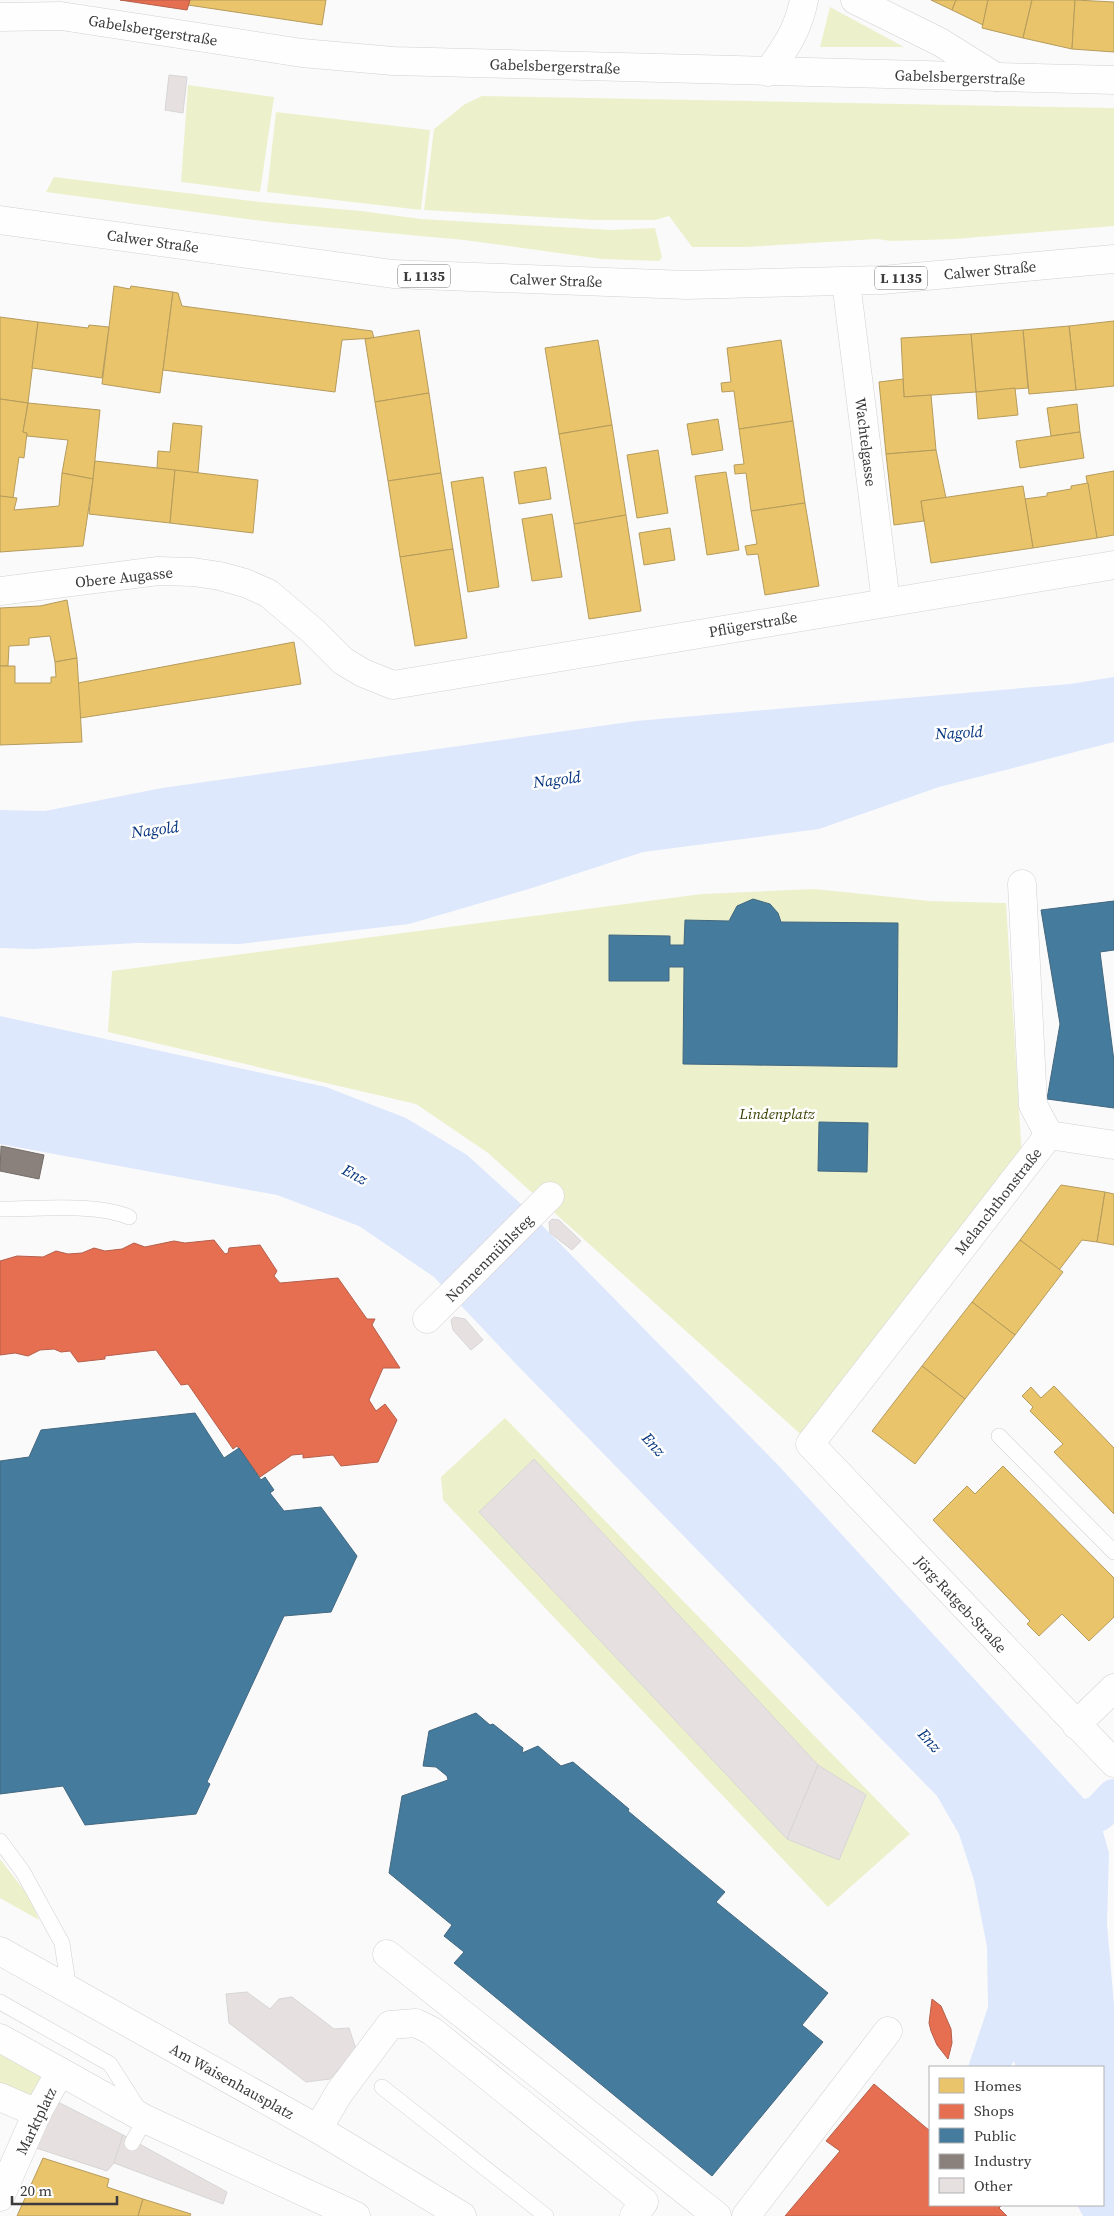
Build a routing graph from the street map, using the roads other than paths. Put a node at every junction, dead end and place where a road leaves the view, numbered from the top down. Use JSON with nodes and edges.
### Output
{"nodes":[{"id":1,"x":804,"y":0,"type":"edge"},
{"id":2,"x":855,"y":0,"type":"edge"},
{"id":3,"x":0,"y":17,"type":"edge"},
{"id":4,"x":768,"y":72,"type":"junction"},
{"id":5,"x":998,"y":78,"type":"junction"},
{"id":6,"x":1114,"y":80,"type":"edge"},
{"id":7,"x":0,"y":220,"type":"edge"},
{"id":8,"x":1114,"y":259,"type":"edge"},
{"id":9,"x":846,"y":282,"type":"junction"},
{"id":10,"x":1114,"y":565,"type":"edge"},
{"id":11,"x":0,"y":591,"type":"edge"},
{"id":12,"x":886,"y":602,"type":"junction"},
{"id":13,"x":393,"y":685,"type":"joint"},
{"id":14,"x":1022,"y":884,"type":"dead end"},
{"id":15,"x":1049,"y":1136,"type":"junction"},
{"id":16,"x":1114,"y":1145,"type":"edge"},
{"id":17,"x":545,"y":1201,"type":"dead end"},
{"id":18,"x":0,"y":1209,"type":"edge"},
{"id":19,"x":129,"y":1217,"type":"dead end"},
{"id":20,"x":427,"y":1319,"type":"dead end"},
{"id":21,"x":999,"y":1436,"type":"dead end"},
{"id":22,"x":810,"y":1444,"type":"joint"},
{"id":23,"x":1114,"y":1552,"type":"edge"},
{"id":24,"x":1114,"y":1688,"type":"edge"},
{"id":25,"x":1084,"y":1733,"type":"junction"},
{"id":26,"x":1114,"y":1763,"type":"edge"},
{"id":27,"x":0,"y":1840,"type":"edge"},
{"id":28,"x":0,"y":1951,"type":"edge"},
{"id":29,"x":387,"y":1954,"type":"dead end"},
{"id":30,"x":69,"y":1990,"type":"junction"},
{"id":31,"x":0,"y":2002,"type":"edge"},
{"id":32,"x":888,"y":2031,"type":"dead end"},
{"id":33,"x":0,"y":2038,"type":"edge"},
{"id":34,"x":60,"y":2072,"type":"junction"},
{"id":35,"x":382,"y":2087,"type":"dead end"},
{"id":36,"x":0,"y":2097,"type":"edge"},
{"id":37,"x":37,"y":2113,"type":"junction"},
{"id":38,"x":145,"y":2119,"type":"junction"},
{"id":39,"x":318,"y":2129,"type":"junction"},
{"id":40,"x":132,"y":2143,"type":"dead end"},
{"id":41,"x":0,"y":2197,"type":"edge"},
{"id":42,"x":322,"y":2209,"type":"edge"},
{"id":43,"x":356,"y":2216,"type":"edge"},
{"id":44,"x":462,"y":2216,"type":"edge"},
{"id":45,"x":546,"y":2216,"type":"edge"},
{"id":46,"x":634,"y":2216,"type":"edge"},
{"id":47,"x":717,"y":2216,"type":"edge"},
{"id":48,"x":746,"y":2216,"type":"edge"}],
"edges":[{"from":1,"to":4,"type":"street"},
{"from":2,"to":5,"type":"street"},
{"from":3,"to":4,"type":"street","name":"Gabelsbergerstraße"},
{"from":4,"to":5,"type":"street","name":"Gabelsbergerstraße"},
{"from":5,"to":6,"type":"street","name":"Gabelsbergerstraße"},
{"from":7,"to":9,"type":"street","name":"Calwer Straße","number":"L 1135"},
{"from":8,"to":9,"type":"street","name":"Calwer Straße","number":"L 1135"},
{"from":9,"to":12,"type":"street","name":"Wachtelgasse"},
{"from":10,"to":12,"type":"street","name":"Pflügerstraße"},
{"from":11,"to":13,"type":"street","name":"Obere Augasse"},
{"from":12,"to":13,"type":"street","name":"Pflügerstraße"},
{"from":14,"to":15,"type":"street","name":"Melanchthonstraße"},
{"from":15,"to":16,"type":"street"},
{"from":15,"to":22,"type":"street","name":"Melanchthonstraße"},
{"from":17,"to":20,"type":"street","name":"Nonnenmühlsteg"},
{"from":18,"to":19,"type":"lane"},
{"from":21,"to":23,"type":"lane"},
{"from":22,"to":25,"type":"street","name":"Jörg-Ratgeb-Straße"},
{"from":24,"to":25,"type":"street"},
{"from":25,"to":26,"type":"street","name":"Jörg-Ratgeb-Straße"},
{"from":27,"to":30,"type":"lane"},
{"from":28,"to":30,"type":"street","name":"Am Waisenhausplatz"},
{"from":29,"to":47,"type":"street"},
{"from":30,"to":39,"type":"street","name":"Am Waisenhausplatz"},
{"from":31,"to":38,"type":"lane"},
{"from":32,"to":48,"type":"street"},
{"from":33,"to":34,"type":"street"},
{"from":34,"to":37,"type":"street","name":"Marktplatz"},
{"from":34,"to":38,"type":"street"},
{"from":35,"to":45,"type":"lane"},
{"from":36,"to":37,"type":"street"},
{"from":37,"to":41,"type":"street","name":"Marktplatz"},
{"from":38,"to":40,"type":"lane"},
{"from":38,"to":42,"type":"street"},
{"from":39,"to":44,"type":"street","name":"Am Waisenhausplatz"},
{"from":39,"to":46,"type":"street"},
{"from":42,"to":43,"type":"street"}]}
